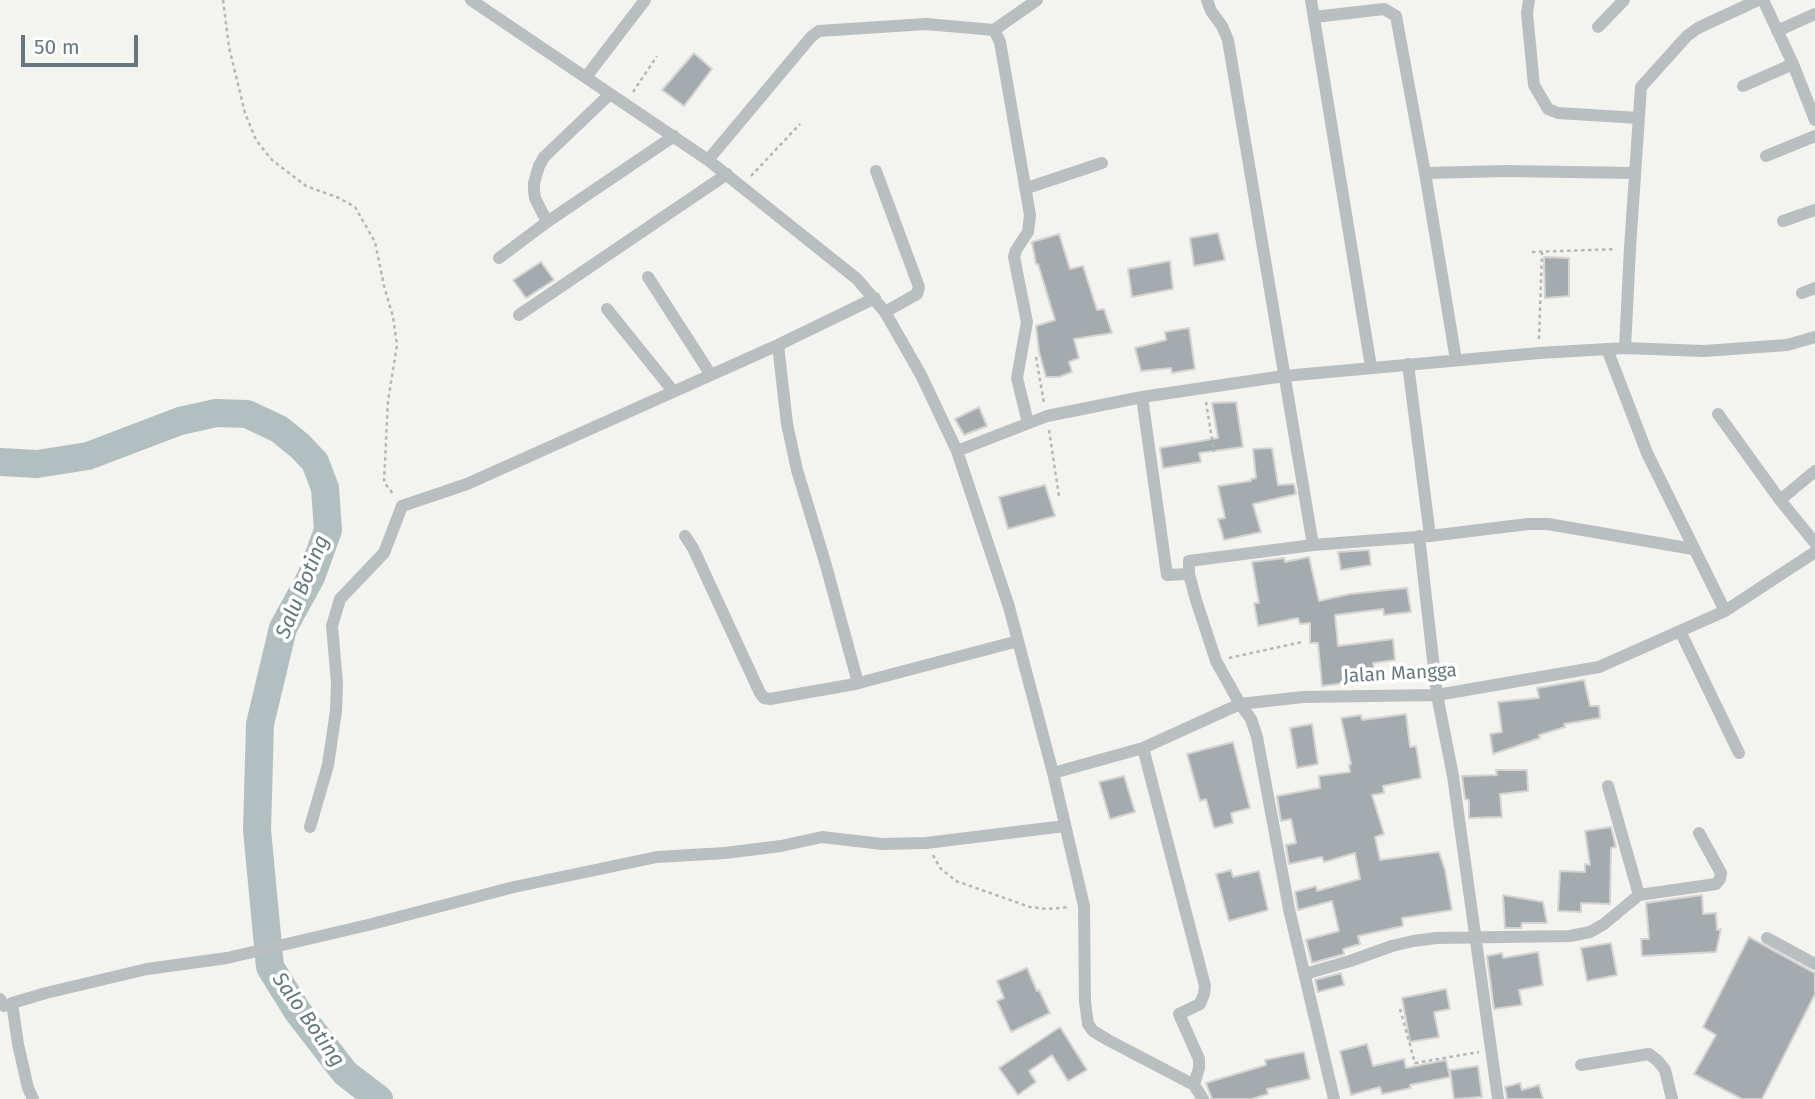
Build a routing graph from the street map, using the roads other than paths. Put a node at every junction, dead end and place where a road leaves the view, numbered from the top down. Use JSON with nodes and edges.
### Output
{"nodes":[{"id":1,"x":471,"y":0,"type":"edge"},
{"id":2,"x":645,"y":0,"type":"edge"},
{"id":3,"x":1038,"y":0,"type":"edge"},
{"id":4,"x":1207,"y":0,"type":"edge"},
{"id":5,"x":1311,"y":0,"type":"edge"},
{"id":6,"x":1529,"y":0,"type":"edge"},
{"id":7,"x":1624,"y":0,"type":"edge"},
{"id":8,"x":1760,"y":0,"type":"edge"},
{"id":9,"x":1815,"y":14,"type":"edge"},
{"id":10,"x":1314,"y":17,"type":"junction"},
{"id":11,"x":1598,"y":27,"type":"dead end"},
{"id":12,"x":994,"y":30,"type":"junction"},
{"id":13,"x":1777,"y":31,"type":"junction"},
{"id":14,"x":1793,"y":64,"type":"junction"},
{"id":15,"x":586,"y":77,"type":"junction"},
{"id":16,"x":1743,"y":86,"type":"dead end"},
{"id":17,"x":610,"y":94,"type":"junction"},
{"id":18,"x":1639,"y":118,"type":"junction"},
{"id":19,"x":1815,"y":120,"type":"edge"},
{"id":20,"x":674,"y":136,"type":"junction"},
{"id":21,"x":1815,"y":136,"type":"edge"},
{"id":22,"x":1766,"y":156,"type":"dead end"},
{"id":23,"x":708,"y":160,"type":"junction"},
{"id":24,"x":1102,"y":163,"type":"dead end"},
{"id":25,"x":876,"y":171,"type":"dead end"},
{"id":26,"x":1425,"y":173,"type":"junction"},
{"id":27,"x":1635,"y":173,"type":"junction"},
{"id":28,"x":727,"y":174,"type":"junction"},
{"id":29,"x":1027,"y":188,"type":"junction"},
{"id":30,"x":1815,"y":210,"type":"edge"},
{"id":31,"x":1783,"y":221,"type":"dead end"},
{"id":32,"x":547,"y":222,"type":"junction"},
{"id":33,"x":499,"y":258,"type":"dead end"},
{"id":34,"x":648,"y":277,"type":"dead end"},
{"id":35,"x":1815,"y":288,"type":"edge"},
{"id":36,"x":1801,"y":293,"type":"dead end"},
{"id":37,"x":874,"y":298,"type":"junction"},
{"id":38,"x":607,"y":309,"type":"dead end"},
{"id":39,"x":885,"y":312,"type":"junction"},
{"id":40,"x":519,"y":315,"type":"dead end"},
{"id":41,"x":1815,"y":337,"type":"edge"},
{"id":42,"x":778,"y":345,"type":"junction"},
{"id":43,"x":1625,"y":348,"type":"junction"},
{"id":44,"x":1607,"y":349,"type":"junction"},
{"id":45,"x":1456,"y":360,"type":"junction"},
{"id":46,"x":1408,"y":365,"type":"junction"},
{"id":47,"x":1371,"y":367,"type":"junction"},
{"id":48,"x":711,"y":375,"type":"junction"},
{"id":49,"x":1284,"y":376,"type":"junction"},
{"id":50,"x":673,"y":391,"type":"junction"},
{"id":51,"x":1142,"y":397,"type":"junction"},
{"id":52,"x":1718,"y":414,"type":"dead end"},
{"id":53,"x":1028,"y":423,"type":"junction"},
{"id":54,"x":957,"y":451,"type":"junction"},
{"id":55,"x":1815,"y":471,"type":"edge"},
{"id":56,"x":1780,"y":500,"type":"junction"},
{"id":57,"x":685,"y":536,"type":"dead end"},
{"id":58,"x":1424,"y":536,"type":"junction"},
{"id":59,"x":1815,"y":543,"type":"edge"},
{"id":60,"x":1313,"y":545,"type":"junction"},
{"id":61,"x":1693,"y":549,"type":"junction"},
{"id":62,"x":1815,"y":552,"type":"edge"},
{"id":63,"x":1189,"y":574,"type":"junction"},
{"id":64,"x":1725,"y":611,"type":"junction"},
{"id":65,"x":1680,"y":631,"type":"junction"},
{"id":66,"x":1018,"y":641,"type":"junction"},
{"id":67,"x":858,"y":683,"type":"junction"},
{"id":68,"x":1437,"y":695,"type":"junction"},
{"id":69,"x":1240,"y":704,"type":"junction"},
{"id":70,"x":1143,"y":748,"type":"junction"},
{"id":71,"x":1739,"y":753,"type":"dead end"},
{"id":72,"x":1053,"y":773,"type":"junction"},
{"id":73,"x":1608,"y":786,"type":"dead end"},
{"id":74,"x":1065,"y":826,"type":"junction"},
{"id":75,"x":310,"y":827,"type":"dead end"},
{"id":76,"x":1699,"y":833,"type":"dead end"},
{"id":77,"x":1639,"y":895,"type":"junction"},
{"id":78,"x":1475,"y":937,"type":"junction"},
{"id":79,"x":1767,"y":938,"type":"dead end"},
{"id":80,"x":1815,"y":964,"type":"edge"},
{"id":81,"x":1305,"y":974,"type":"junction"},
{"id":82,"x":4,"y":1004,"type":"edge"},
{"id":83,"x":1581,"y":1065,"type":"dead end"},
{"id":84,"x":1194,"y":1085,"type":"junction"},
{"id":85,"x":33,"y":1099,"type":"edge"},
{"id":86,"x":1203,"y":1099,"type":"edge"},
{"id":87,"x":1334,"y":1099,"type":"edge"},
{"id":88,"x":1498,"y":1099,"type":"edge"},
{"id":89,"x":1672,"y":1099,"type":"edge"}],
"edges":[{"from":1,"to":15,"type":"street"},
{"from":2,"to":15,"type":"street"},
{"from":3,"to":12,"type":"street"},
{"from":4,"to":49,"type":"street"},
{"from":5,"to":10,"type":"street"},
{"from":6,"to":18,"type":"street"},
{"from":7,"to":11,"type":"street"},
{"from":8,"to":13,"type":"street"},
{"from":8,"to":18,"type":"street"},
{"from":9,"to":13,"type":"street"},
{"from":10,"to":26,"type":"street"},
{"from":10,"to":47,"type":"street"},
{"from":12,"to":23,"type":"street"},
{"from":12,"to":29,"type":"street"},
{"from":13,"to":14,"type":"street"},
{"from":14,"to":16,"type":"street"},
{"from":14,"to":19,"type":"street"},
{"from":15,"to":17,"type":"street"},
{"from":17,"to":20,"type":"street"},
{"from":17,"to":32,"type":"street"},
{"from":18,"to":27,"type":"street"},
{"from":20,"to":23,"type":"street"},
{"from":20,"to":32,"type":"street"},
{"from":21,"to":22,"type":"street"},
{"from":23,"to":28,"type":"street"},
{"from":24,"to":29,"type":"street"},
{"from":25,"to":39,"type":"street"},
{"from":26,"to":27,"type":"street"},
{"from":26,"to":45,"type":"street"},
{"from":27,"to":43,"type":"street"},
{"from":28,"to":37,"type":"street"},
{"from":28,"to":40,"type":"street"},
{"from":29,"to":53,"type":"street"},
{"from":30,"to":31,"type":"street"},
{"from":32,"to":33,"type":"street"},
{"from":34,"to":48,"type":"street"},
{"from":35,"to":36,"type":"street"},
{"from":37,"to":39,"type":"street"},
{"from":37,"to":42,"type":"street"},
{"from":38,"to":50,"type":"street"},
{"from":39,"to":54,"type":"street"},
{"from":41,"to":43,"type":"street"},
{"from":42,"to":48,"type":"street"},
{"from":42,"to":67,"type":"street"},
{"from":43,"to":44,"type":"street"},
{"from":44,"to":45,"type":"street"},
{"from":44,"to":61,"type":"street"},
{"from":45,"to":46,"type":"street"},
{"from":46,"to":47,"type":"street"},
{"from":46,"to":58,"type":"street"},
{"from":47,"to":49,"type":"street"},
{"from":48,"to":50,"type":"street"},
{"from":49,"to":51,"type":"street"},
{"from":49,"to":60,"type":"street"},
{"from":50,"to":75,"type":"street"},
{"from":51,"to":53,"type":"street"},
{"from":51,"to":63,"type":"street"},
{"from":52,"to":56,"type":"street"},
{"from":53,"to":54,"type":"street"},
{"from":54,"to":66,"type":"street"},
{"from":55,"to":56,"type":"street"},
{"from":56,"to":59,"type":"street"},
{"from":57,"to":67,"type":"street"},
{"from":58,"to":60,"type":"street"},
{"from":58,"to":61,"type":"street"},
{"from":58,"to":68,"type":"street"},
{"from":60,"to":63,"type":"street"},
{"from":61,"to":64,"type":"street"},
{"from":62,"to":64,"type":"street","name":"Jalan Mangga"},
{"from":63,"to":69,"type":"street"},
{"from":64,"to":65,"type":"street","name":"Jalan Mangga"},
{"from":65,"to":68,"type":"street","name":"Jalan Mangga"},
{"from":65,"to":71,"type":"street"},
{"from":66,"to":67,"type":"street"},
{"from":66,"to":72,"type":"street"},
{"from":68,"to":69,"type":"street","name":"Jalan Mangga"},
{"from":68,"to":78,"type":"street"},
{"from":69,"to":70,"type":"street","name":"Jalan Mangga"},
{"from":69,"to":81,"type":"street"},
{"from":70,"to":72,"type":"street","name":"Jalan Mangga"},
{"from":70,"to":84,"type":"street"},
{"from":72,"to":74,"type":"street"},
{"from":73,"to":77,"type":"street"},
{"from":74,"to":82,"type":"street"},
{"from":74,"to":84,"type":"street"},
{"from":76,"to":77,"type":"street"},
{"from":77,"to":78,"type":"street"},
{"from":78,"to":81,"type":"street"},
{"from":78,"to":88,"type":"street"},
{"from":79,"to":80,"type":"street"},
{"from":81,"to":87,"type":"street"},
{"from":82,"to":85,"type":"street"},
{"from":83,"to":89,"type":"street"},
{"from":84,"to":86,"type":"street"}]}
